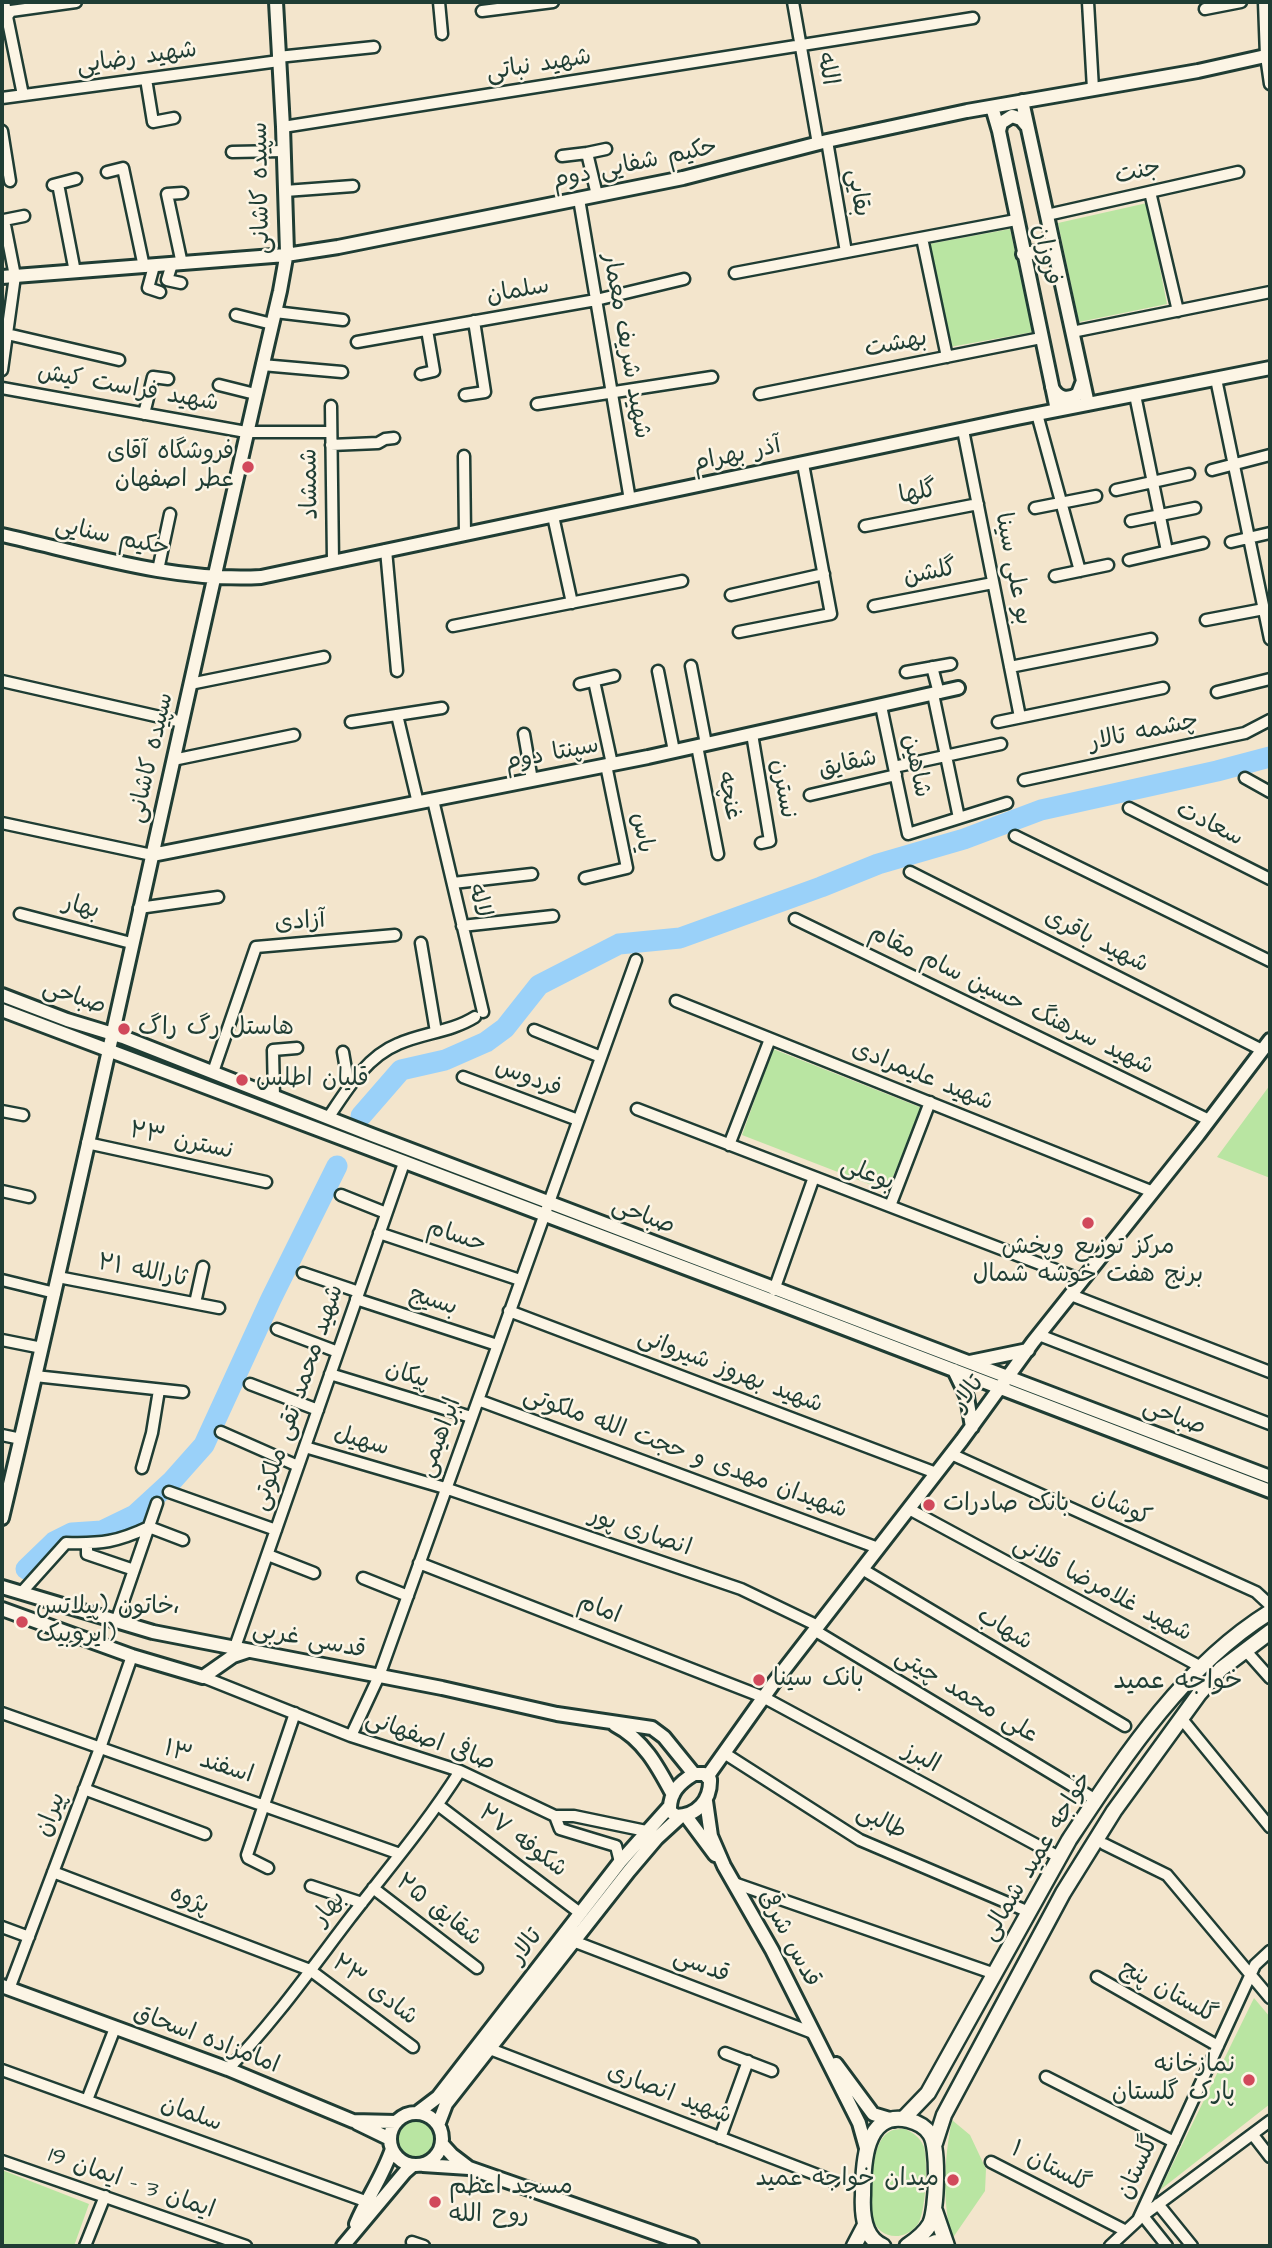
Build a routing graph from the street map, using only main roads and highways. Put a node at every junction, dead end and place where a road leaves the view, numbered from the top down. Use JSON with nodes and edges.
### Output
{"nodes":[{"id":1,"x":1270,"y":1612,"type":"edge"},
{"id":2,"x":1270,"y":1632,"type":"edge"},
{"id":3,"x":1173,"y":1696,"type":"junction"},
{"id":4,"x":1184,"y":1714,"type":"junction"},
{"id":5,"x":928,"y":2093,"type":"junction"},
{"id":6,"x":948,"y":2107,"type":"junction"},
{"id":7,"x":898,"y":2119,"type":"junction"},
{"id":8,"x":935,"y":2143,"type":"junction"},
{"id":9,"x":935,"y":2211,"type":"junction"},
{"id":10,"x":865,"y":2225,"type":"junction"},
{"id":11,"x":947,"y":2245,"type":"edge"},
{"id":12,"x":854,"y":2246,"type":"edge"},
{"id":13,"x":883,"y":2246,"type":"edge"},
{"id":14,"x":907,"y":2246,"type":"edge"},
{"id":15,"x":927,"y":2246,"type":"edge"}],
"edges":[{"from":1,"to":3,"type":"main road","name":"خواجه عمید شمالی"},
{"from":2,"to":4,"type":"main road","name":"خواجه عمید شمالی"},
{"from":3,"to":4,"type":"main road"},
{"from":3,"to":5,"type":"main road","name":"خواجه عمید شمالی"},
{"from":4,"to":6,"type":"main road","name":"خواجه عمید شمالی"},
{"from":5,"to":6,"type":"main road"},
{"from":5,"to":7,"type":"main road","name":"خواجه عمید شمالی"},
{"from":6,"to":8,"type":"main road","name":"خواجه عمید شمالی"},
{"from":7,"to":8,"type":"main road"},
{"from":7,"to":10,"type":"main road","name":"خواجه عمید شمالی"},
{"from":8,"to":9,"type":"main road","name":"خواجه عمید شمالی"},
{"from":9,"to":11,"type":"main road"},
{"from":9,"to":14,"type":"main road"},
{"from":10,"to":12,"type":"main road"},
{"from":10,"to":13,"type":"main road"},
{"from":11,"to":15,"type":"main road"}]}
